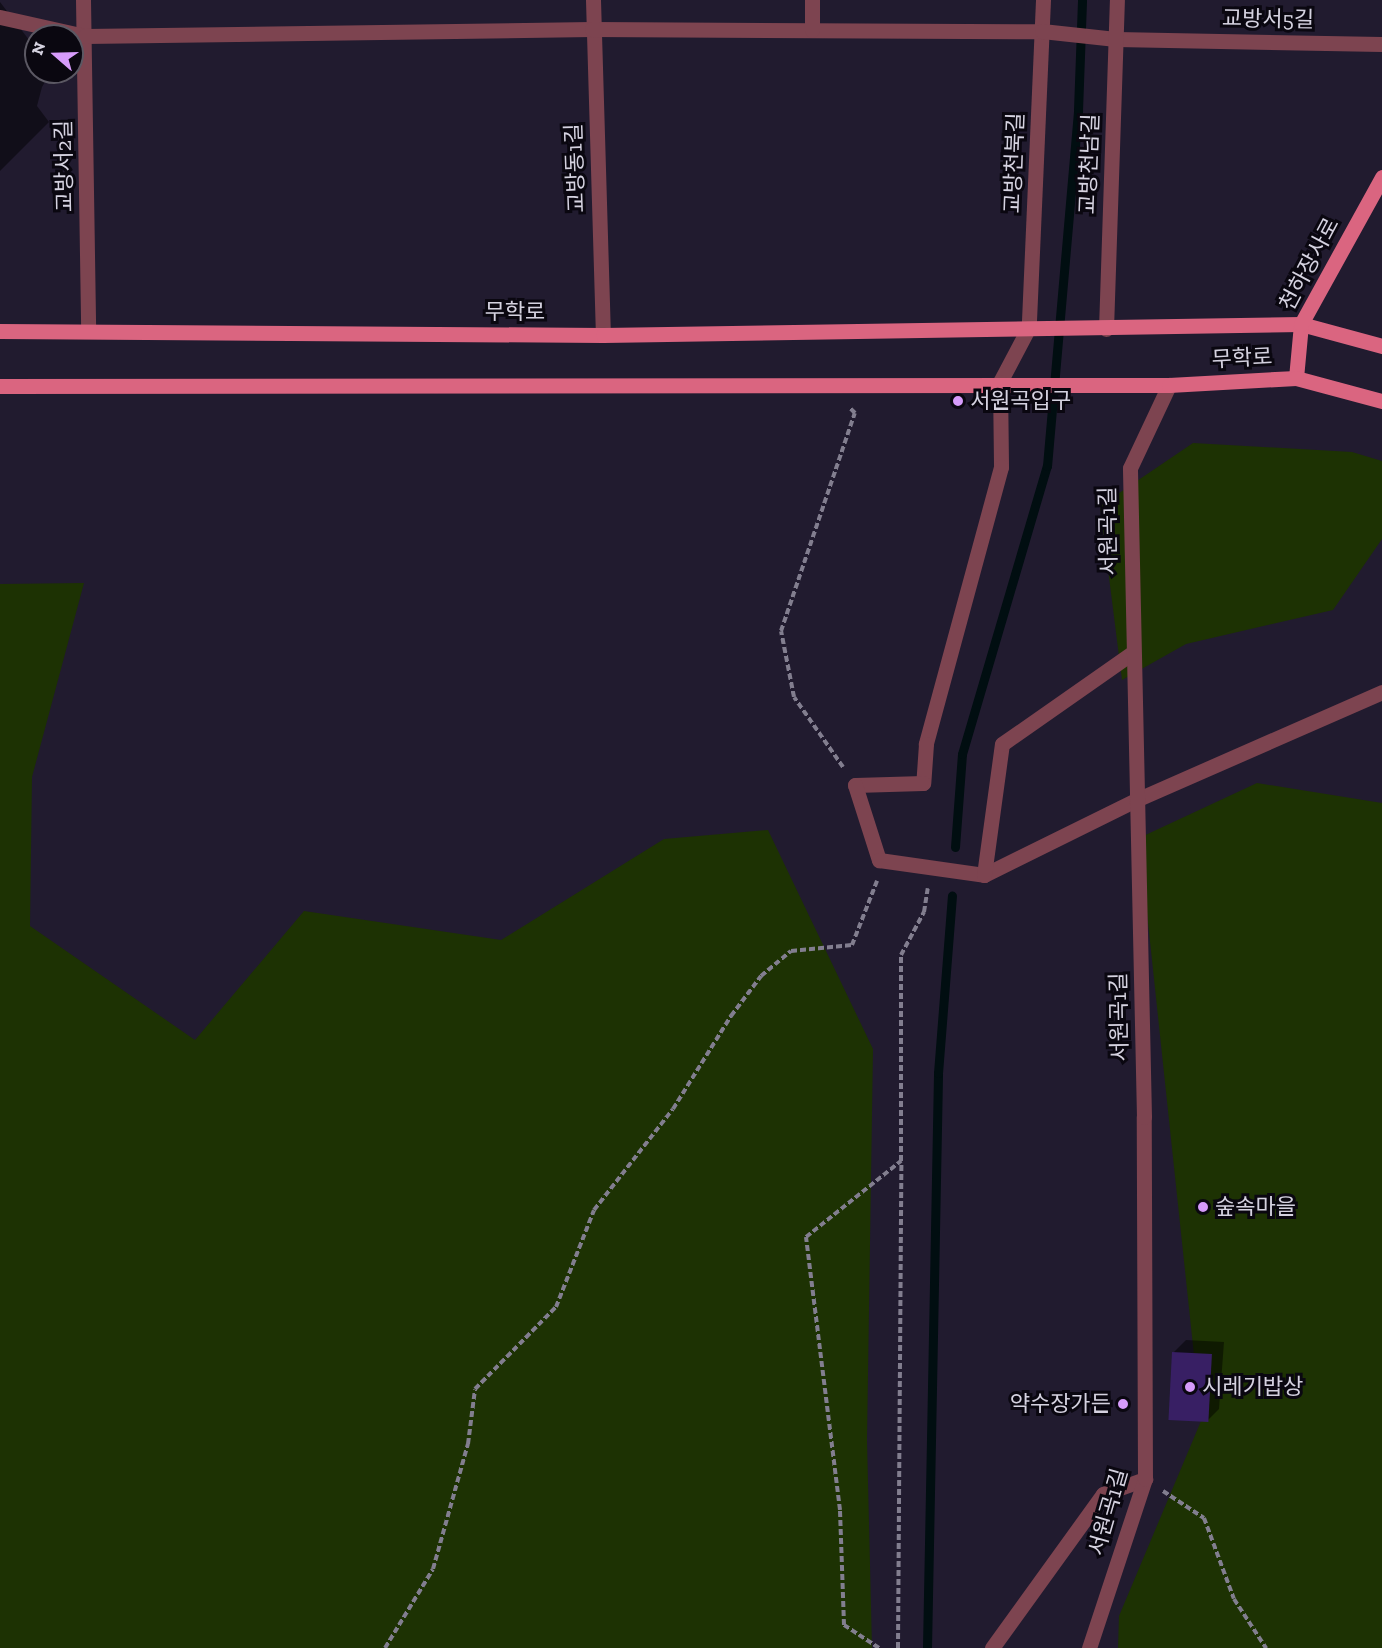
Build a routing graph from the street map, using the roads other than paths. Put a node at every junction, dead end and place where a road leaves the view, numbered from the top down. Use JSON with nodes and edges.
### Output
{"nodes":[{"id":1,"x":83,"y":0,"type":"edge"},
{"id":2,"x":592,"y":0,"type":"edge"},
{"id":3,"x":812,"y":0,"type":"edge"},
{"id":4,"x":1043,"y":0,"type":"edge"},
{"id":5,"x":1117,"y":0,"type":"edge"},
{"id":6,"x":0,"y":17,"type":"edge"},
{"id":7,"x":31,"y":24,"type":"edge"},
{"id":8,"x":84,"y":24,"type":"edge"},
{"id":9,"x":592,"y":29,"type":"junction"},
{"id":10,"x":812,"y":30,"type":"junction"},
{"id":11,"x":1042,"y":31,"type":"junction"},
{"id":12,"x":84,"y":36,"type":"joint"},
{"id":13,"x":1116,"y":39,"type":"junction"},
{"id":14,"x":1382,"y":44,"type":"edge"},
{"id":15,"x":1382,"y":177,"type":"edge"},
{"id":16,"x":1301,"y":324,"type":"junction"},
{"id":17,"x":1029,"y":327,"type":"junction"},
{"id":18,"x":1106,"y":329,"type":"junction"},
{"id":19,"x":0,"y":331,"type":"edge"},
{"id":20,"x":88,"y":331,"type":"junction"},
{"id":21,"x":603,"y":335,"type":"junction"},
{"id":22,"x":1382,"y":346,"type":"edge"},
{"id":23,"x":1296,"y":378,"type":"junction"},
{"id":24,"x":1000,"y":382,"type":"junction"},
{"id":25,"x":1169,"y":385,"type":"junction"},
{"id":26,"x":0,"y":386,"type":"edge"},
{"id":27,"x":1382,"y":401,"type":"edge"},
{"id":28,"x":1132,"y":653,"type":"junction"},
{"id":29,"x":1382,"y":692,"type":"edge"},
{"id":30,"x":1136,"y":800,"type":"junction"},
{"id":31,"x":984,"y":876,"type":"junction"},
{"id":32,"x":1145,"y":1479,"type":"junction"},
{"id":33,"x":992,"y":1648,"type":"edge"},
{"id":34,"x":1089,"y":1648,"type":"edge"}],
"edges":[{"from":1,"to":8,"type":"street","name":"교방서2길"},
{"from":2,"to":9,"type":"street","name":"교방동1길"},
{"from":3,"to":10,"type":"street"},
{"from":4,"to":11,"type":"street","name":"교방천북길"},
{"from":5,"to":13,"type":"street","name":"교방천남길"},
{"from":6,"to":7,"type":"street"},
{"from":9,"to":10,"type":"street"},
{"from":9,"to":12,"type":"street"},
{"from":9,"to":21,"type":"street","name":"교방동1길"},
{"from":10,"to":11,"type":"street"},
{"from":11,"to":13,"type":"street","name":"교방서5길"},
{"from":11,"to":17,"type":"street","name":"교방천북길"},
{"from":12,"to":20,"type":"street","name":"교방서2길"},
{"from":13,"to":14,"type":"street","name":"교방서5길"},
{"from":13,"to":18,"type":"street","name":"교방천남길"},
{"from":15,"to":16,"type":"main road","name":"천하장사로"},
{"from":16,"to":18,"type":"main road","name":"무학로"},
{"from":16,"to":22,"type":"main road","name":"무학로"},
{"from":16,"to":23,"type":"main road","name":"천하장사로"},
{"from":17,"to":18,"type":"main road","name":"무학로"},
{"from":17,"to":21,"type":"main road","name":"무학로"},
{"from":17,"to":24,"type":"street"},
{"from":19,"to":20,"type":"main road","name":"무학로"},
{"from":20,"to":21,"type":"main road","name":"무학로"},
{"from":23,"to":25,"type":"main road","name":"무학로"},
{"from":23,"to":27,"type":"main road","name":"무학로"},
{"from":24,"to":25,"type":"main road","name":"무학로"},
{"from":24,"to":26,"type":"main road"},
{"from":24,"to":31,"type":"street"},
{"from":25,"to":28,"type":"street","name":"서원곡1길"},
{"from":28,"to":30,"type":"street","name":"서원곡1길"},
{"from":28,"to":31,"type":"street"},
{"from":29,"to":30,"type":"street"},
{"from":30,"to":31,"type":"street"},
{"from":30,"to":32,"type":"street","name":"서원곡1길"},
{"from":32,"to":33,"type":"street"},
{"from":32,"to":34,"type":"street","name":"서원곡1길"}]}
